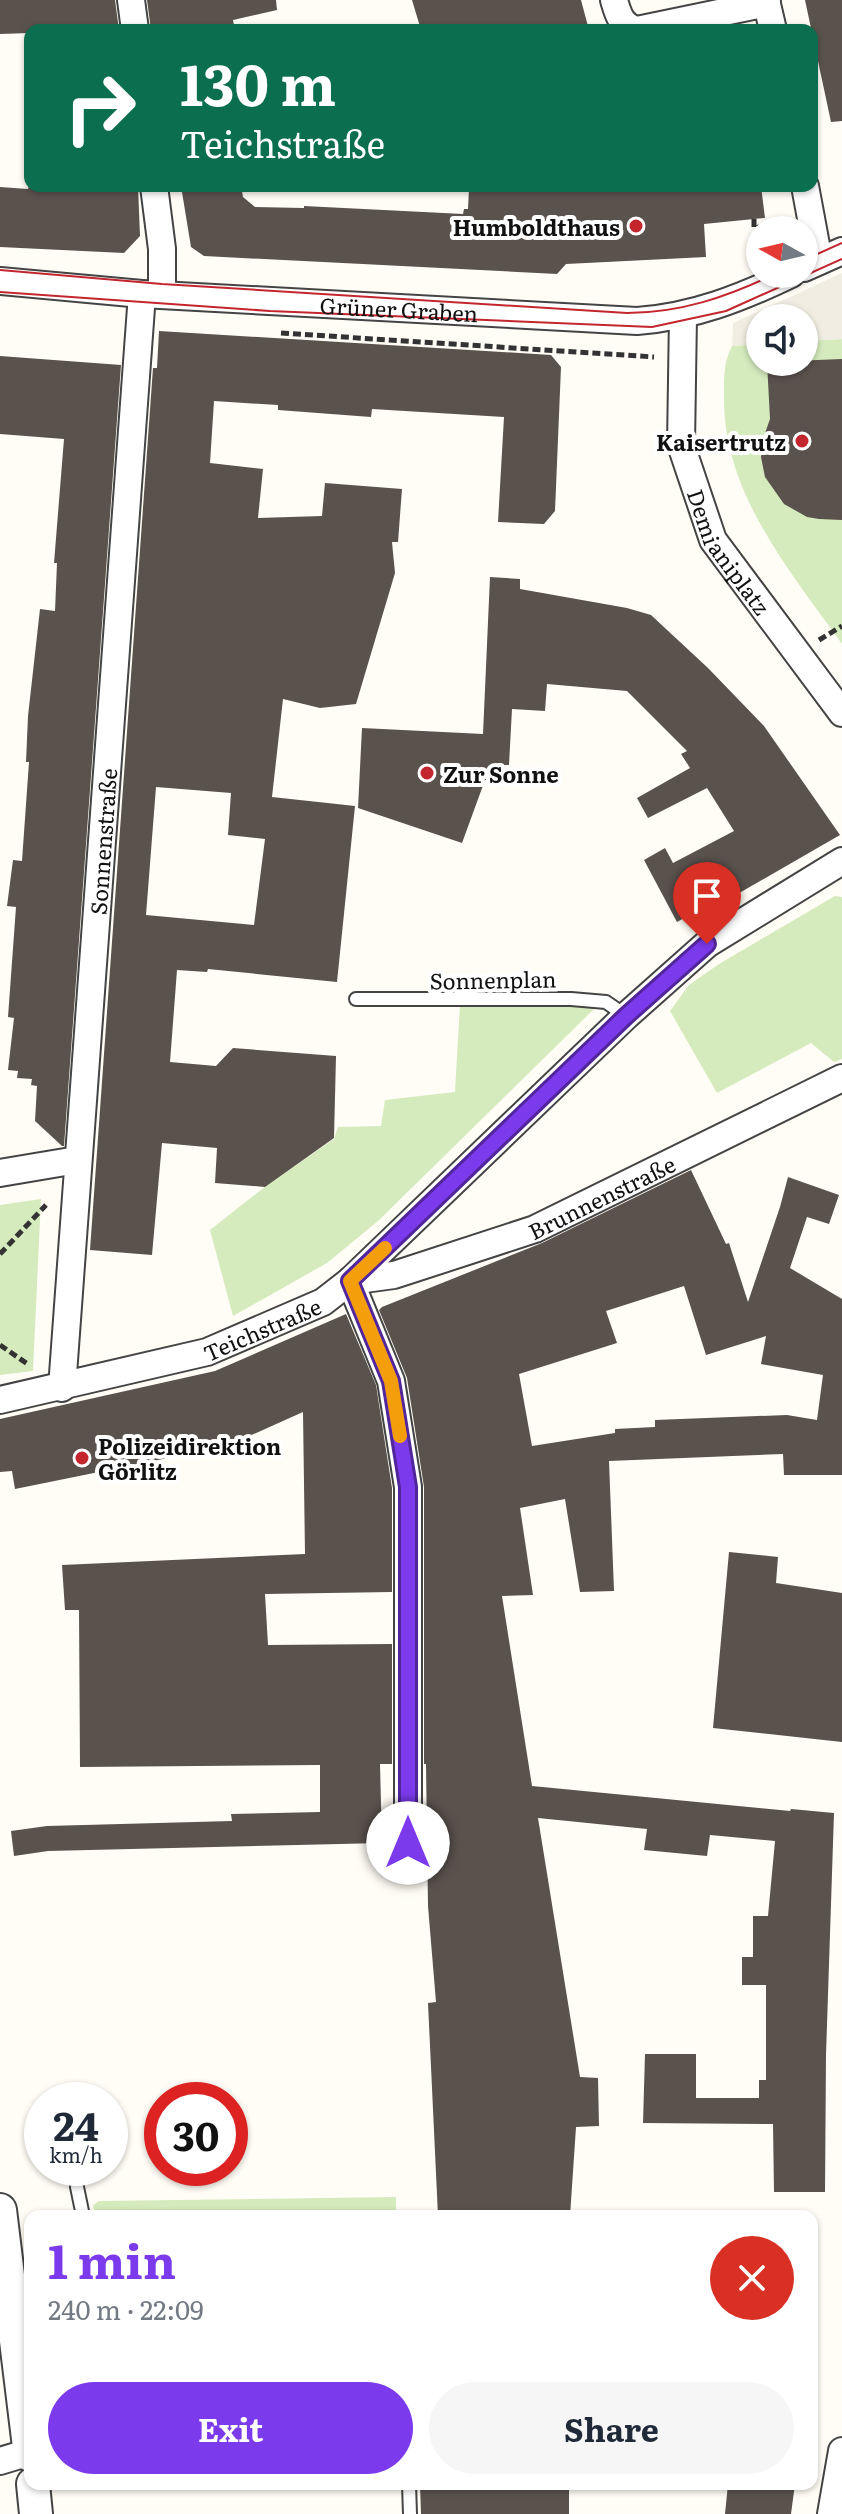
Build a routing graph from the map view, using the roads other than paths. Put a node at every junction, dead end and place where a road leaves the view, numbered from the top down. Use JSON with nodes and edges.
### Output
{"nodes":[{"id":1,"x":131,"y":0,"type":"edge"},
{"id":2,"x":614,"y":0,"type":"edge"},
{"id":3,"x":766,"y":1,"type":"edge"},
{"id":4,"x":134,"y":24,"type":"edge"},
{"id":5,"x":625,"y":24,"type":"edge"},
{"id":6,"x":664,"y":24,"type":"edge"},
{"id":7,"x":772,"y":24,"type":"edge"},
{"id":8,"x":155,"y":192,"type":"edge"},
{"id":9,"x":806,"y":192,"type":"edge"},
{"id":10,"x":822,"y":260,"type":"edge"},
{"id":11,"x":0,"y":281,"type":"edge"},
{"id":12,"x":760,"y":288,"type":"edge"},
{"id":13,"x":152,"y":294,"type":"junction"},
{"id":14,"x":683,"y":315,"type":"junction"},
{"id":15,"x":842,"y":713,"type":"edge"},
{"id":16,"x":842,"y":861,"type":"edge"},
{"id":17,"x":356,"y":999,"type":"dead end"},
{"id":18,"x":626,"y":1016,"type":"junction"},
{"id":19,"x":842,"y":1078,"type":"edge"},
{"id":20,"x":67,"y":1162,"type":"junction"},
{"id":21,"x":0,"y":1173,"type":"edge"},
{"id":22,"x":350,"y":1281,"type":"junction"},
{"id":23,"x":62,"y":1376,"type":"junction"},
{"id":24,"x":0,"y":1400,"type":"edge"},
{"id":25,"x":408,"y":1843,"type":"dead end"},
{"id":26,"x":77,"y":2187,"type":"dead end"},
{"id":27,"x":0,"y":2210,"type":"edge"},
{"id":28,"x":82,"y":2210,"type":"edge"},
{"id":29,"x":24,"y":2404,"type":"edge"},
{"id":30,"x":842,"y":2451,"type":"edge"},
{"id":31,"x":24,"y":2455,"type":"edge"},
{"id":32,"x":0,"y":2461,"type":"edge"},
{"id":33,"x":34,"y":2490,"type":"edge"},
{"id":34,"x":409,"y":2490,"type":"edge"},
{"id":35,"x":36,"y":2514,"type":"edge"},
{"id":36,"x":410,"y":2514,"type":"edge"},
{"id":37,"x":831,"y":2514,"type":"edge"}],
"edges":[{"from":1,"to":4,"type":"street"},
{"from":2,"to":5,"type":"street"},
{"from":3,"to":6,"type":"street"},
{"from":3,"to":7,"type":"street"},
{"from":8,"to":13,"type":"street","name":"Sonnenstraße"},
{"from":9,"to":10,"type":"street"},
{"from":11,"to":13,"type":"street","name":"Grüner Graben"},
{"from":12,"to":14,"type":"street","name":"Grüner Graben"},
{"from":13,"to":14,"type":"street","name":"Grüner Graben"},
{"from":13,"to":20,"type":"street","name":"Sonnenstraße"},
{"from":14,"to":15,"type":"street","name":"Demianiplatz"},
{"from":16,"to":18,"type":"street","name":"Teichstraße"},
{"from":17,"to":18,"type":"lane","name":"Sonnenplan"},
{"from":18,"to":22,"type":"street","name":"Teichstraße"},
{"from":19,"to":22,"type":"street","name":"Brunnenstraße"},
{"from":20,"to":21,"type":"street"},
{"from":20,"to":23,"type":"street","name":"Sonnenstraße"},
{"from":22,"to":23,"type":"street","name":"Teichstraße"},
{"from":22,"to":25,"type":"street"},
{"from":23,"to":24,"type":"street","name":"Teichstraße"},
{"from":26,"to":28,"type":"lane"},
{"from":27,"to":29,"type":"street"},
{"from":30,"to":37,"type":"street"},
{"from":31,"to":32,"type":"street"},
{"from":33,"to":35,"type":"street"},
{"from":34,"to":36,"type":"lane"}]}
